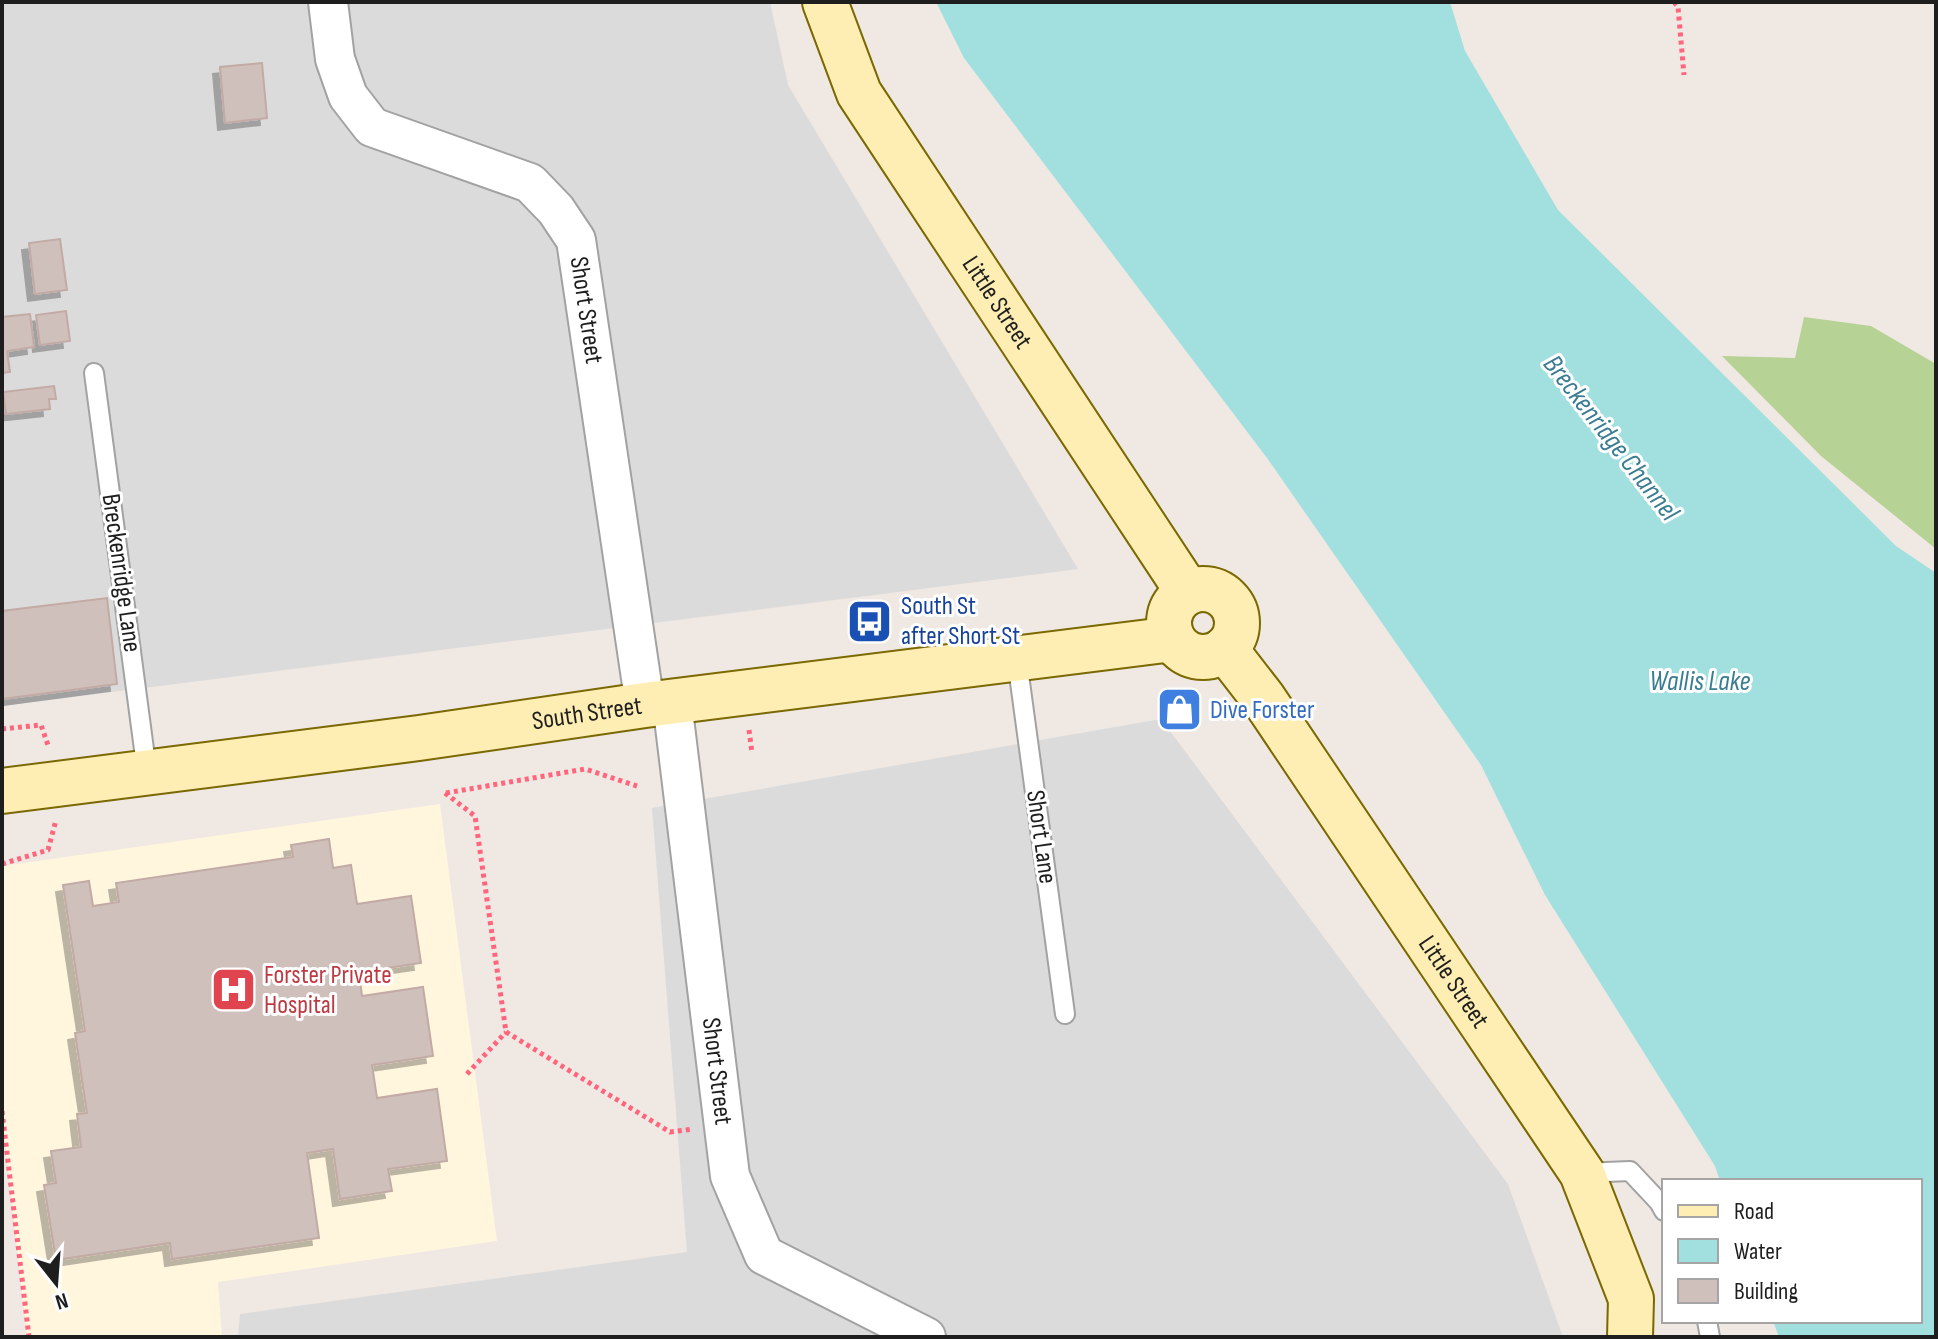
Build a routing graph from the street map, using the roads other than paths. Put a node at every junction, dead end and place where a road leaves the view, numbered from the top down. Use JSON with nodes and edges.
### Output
{"nodes":[{"id":1,"x":328,"y":2,"type":"edge"},
{"id":2,"x":825,"y":2,"type":"edge"},
{"id":3,"x":94,"y":373,"type":"dead end"},
{"id":4,"x":1188,"y":592,"type":"junction"},
{"id":5,"x":1173,"y":639,"type":"junction"},
{"id":6,"x":1225,"y":649,"type":"junction"},
{"id":7,"x":1017,"y":660,"type":"junction"},
{"id":8,"x":658,"y":704,"type":"junction"},
{"id":9,"x":147,"y":772,"type":"junction"},
{"id":10,"x":2,"y":791,"type":"edge"},
{"id":11,"x":1065,"y":1014,"type":"dead end"},
{"id":12,"x":1582,"y":1173,"type":"junction"},
{"id":13,"x":1662,"y":1207,"type":"edge"},
{"id":14,"x":926,"y":1337,"type":"edge"},
{"id":15,"x":1630,"y":1337,"type":"edge"}],
"edges":[{"from":1,"to":8,"type":"street","name":"Short Street"},
{"from":2,"to":4,"type":"street","name":"Little Street"},
{"from":3,"to":9,"type":"lane","name":"Breckenridge Lane"},
{"from":4,"to":5,"type":"street"},
{"from":4,"to":6,"type":"street"},
{"from":5,"to":6,"type":"street"},
{"from":5,"to":7,"type":"street","name":"South Street"},
{"from":6,"to":12,"type":"street","name":"Little Street"},
{"from":7,"to":8,"type":"street","name":"South Street"},
{"from":7,"to":11,"type":"lane","name":"Short Lane"},
{"from":8,"to":9,"type":"street","name":"South Street"},
{"from":8,"to":14,"type":"street","name":"Short Street"},
{"from":9,"to":10,"type":"street","name":"South Street"},
{"from":12,"to":13,"type":"lane"},
{"from":12,"to":15,"type":"street","name":"Little Street"}]}
